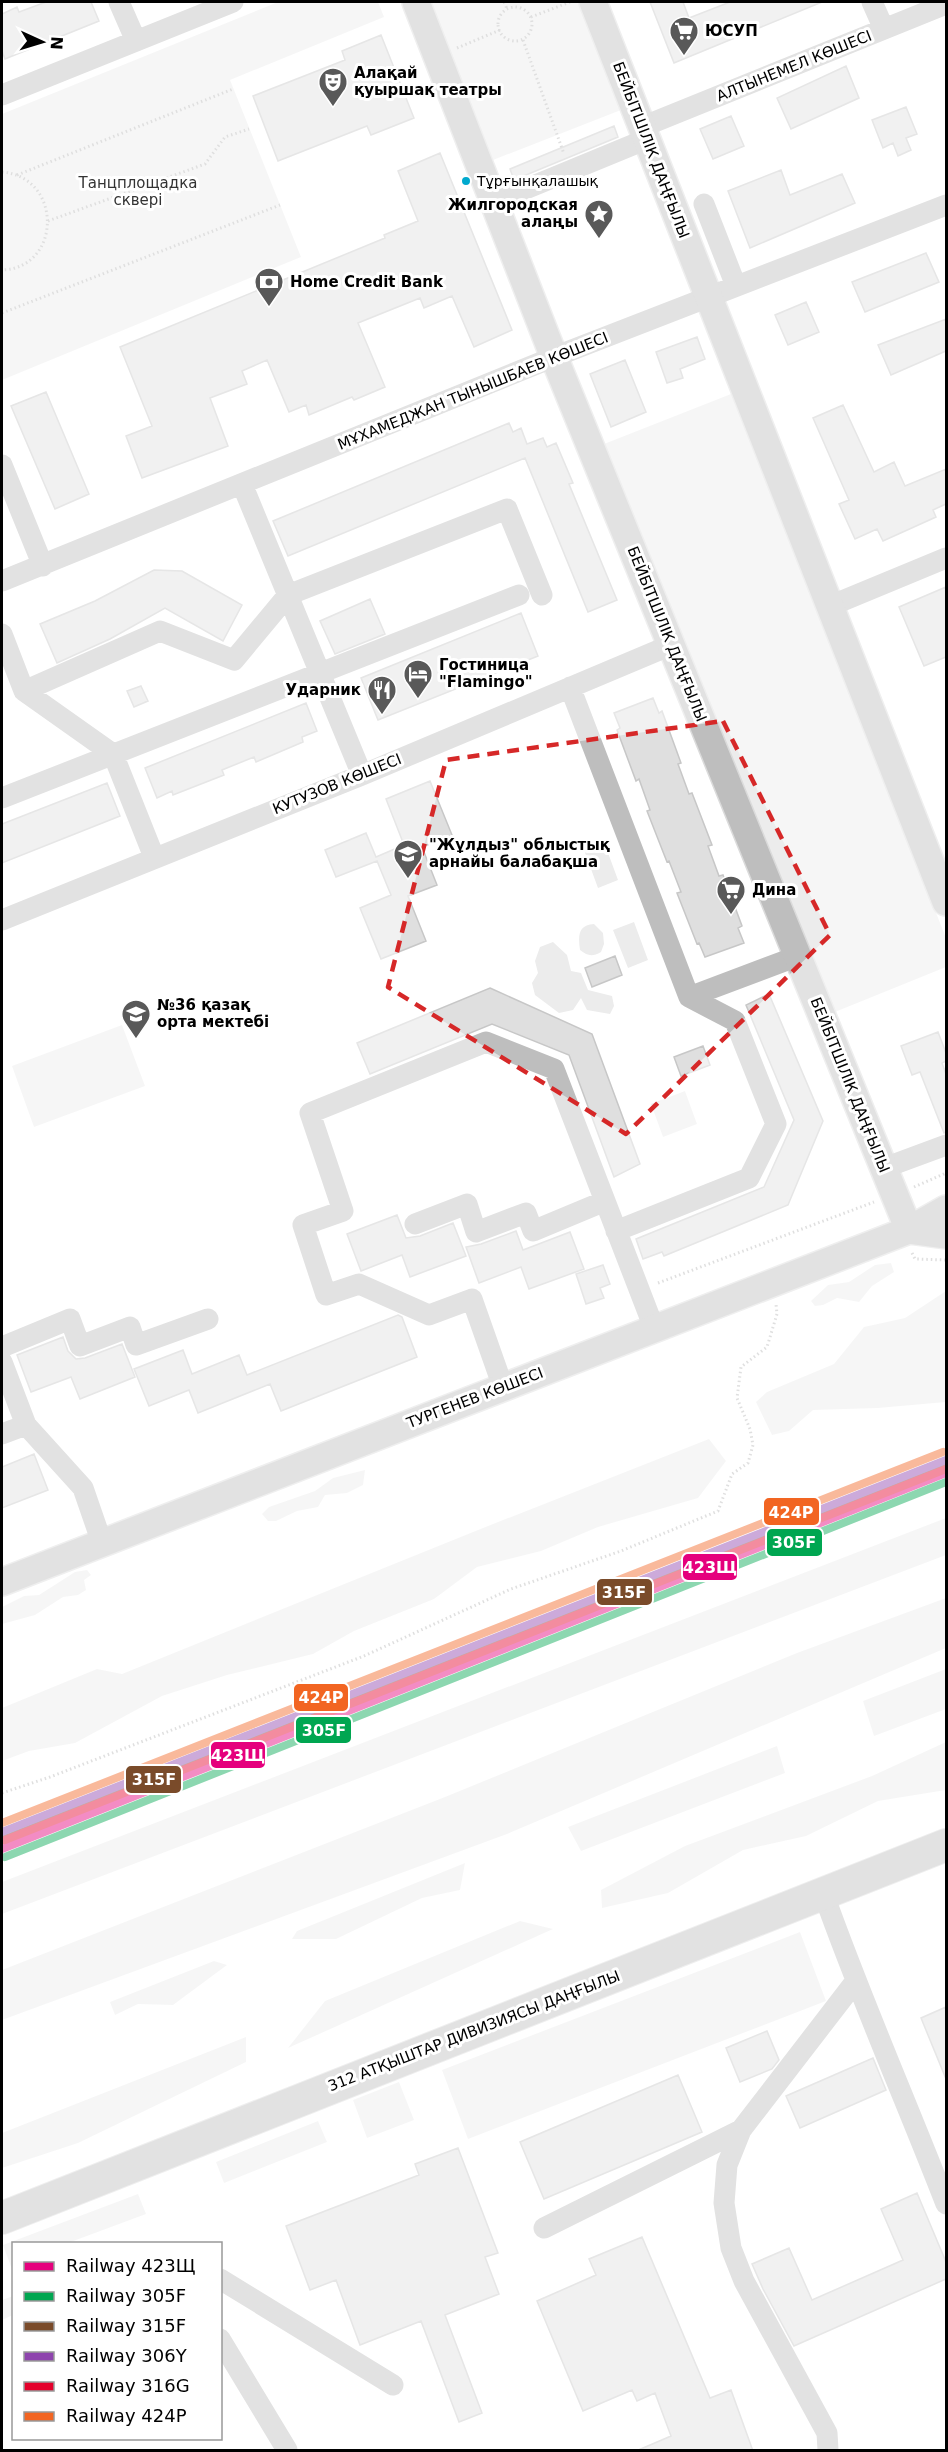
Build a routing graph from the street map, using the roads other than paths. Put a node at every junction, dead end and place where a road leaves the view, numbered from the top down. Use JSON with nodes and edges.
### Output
{"nodes":[{"id":1,"x":119,"y":2,"type":"edge"},
{"id":2,"x":233,"y":2,"type":"edge"},
{"id":3,"x":416,"y":2,"type":"edge"},
{"id":4,"x":593,"y":2,"type":"edge"},
{"id":5,"x":872,"y":2,"type":"edge"},
{"id":6,"x":946,"y":4,"type":"edge"},
{"id":7,"x":884,"y":29,"type":"junction"},
{"id":8,"x":136,"y":41,"type":"junction"},
{"id":9,"x":2,"y":95,"type":"edge"},
{"id":10,"x":644,"y":133,"type":"junction"},
{"id":11,"x":494,"y":202,"type":"junction"},
{"id":12,"x":704,"y":204,"type":"dead end"},
{"id":13,"x":946,"y":205,"type":"edge"},
{"id":14,"x":736,"y":286,"type":"junction"},
{"id":15,"x":709,"y":297,"type":"junction"},
{"id":16,"x":554,"y":357,"type":"junction"},
{"id":17,"x":2,"y":465,"type":"edge"},
{"id":18,"x":242,"y":484,"type":"junction"},
{"id":19,"x":946,"y":558,"type":"edge"},
{"id":20,"x":43,"y":566,"type":"junction"},
{"id":21,"x":2,"y":581,"type":"edge"},
{"id":22,"x":519,"y":594,"type":"dead end"},
{"id":23,"x":542,"y":595,"type":"dead end"},
{"id":24,"x":288,"y":596,"type":"junction"},
{"id":25,"x":830,"y":606,"type":"junction"},
{"id":26,"x":2,"y":634,"type":"edge"},
{"id":27,"x":671,"y":645,"type":"junction"},
{"id":28,"x":320,"y":673,"type":"junction"},
{"id":29,"x":570,"y":687,"type":"junction"},
{"id":30,"x":24,"y":691,"type":"junction"},
{"id":31,"x":113,"y":754,"type":"junction"},
{"id":32,"x":362,"y":775,"type":"junction"},
{"id":33,"x":2,"y":798,"type":"edge"},
{"id":34,"x":154,"y":857,"type":"junction"},
{"id":35,"x":946,"y":898,"type":"edge"},
{"id":36,"x":2,"y":920,"type":"edge"},
{"id":37,"x":798,"y":956,"type":"junction"},
{"id":38,"x":689,"y":997,"type":"junction"},
{"id":39,"x":946,"y":1145,"type":"edge"},
{"id":40,"x":884,"y":1168,"type":"junction"},
{"id":41,"x":605,"y":1201,"type":"junction"},
{"id":42,"x":946,"y":1209,"type":"edge"},
{"id":43,"x":415,"y":1224,"type":"dead end"},
{"id":44,"x":909,"y":1230,"type":"junction"},
{"id":45,"x":616,"y":1231,"type":"junction"},
{"id":46,"x":946,"y":1236,"type":"edge"},
{"id":47,"x":208,"y":1319,"type":"dead end"},
{"id":48,"x":654,"y":1328,"type":"junction"},
{"id":49,"x":2,"y":1347,"type":"edge"},
{"id":50,"x":2,"y":1362,"type":"edge"},
{"id":51,"x":503,"y":1387,"type":"junction"},
{"id":52,"x":26,"y":1425,"type":"junction"},
{"id":53,"x":2,"y":1434,"type":"edge"},
{"id":54,"x":102,"y":1543,"type":"junction"},
{"id":55,"x":2,"y":1582,"type":"edge"},
{"id":56,"x":946,"y":1845,"type":"edge"},
{"id":57,"x":824,"y":1895,"type":"junction"},
{"id":58,"x":855,"y":1982,"type":"junction"},
{"id":59,"x":741,"y":2130,"type":"junction"},
{"id":60,"x":946,"y":2204,"type":"edge"},
{"id":61,"x":2,"y":2218,"type":"edge"},
{"id":62,"x":544,"y":2228,"type":"dead end"},
{"id":63,"x":222,"y":2280,"type":"edge"},
{"id":64,"x":222,"y":2342,"type":"edge"},
{"id":65,"x":393,"y":2385,"type":"dead end"},
{"id":66,"x":288,"y":2451,"type":"edge"},
{"id":67,"x":828,"y":2451,"type":"edge"}],
"edges":[{"from":1,"to":8,"type":"street"},
{"from":2,"to":8,"type":"street"},
{"from":3,"to":11,"type":"main road","name":"БЕЙБІТШІЛІК ДАҢҒЫЛЫ"},
{"from":4,"to":10,"type":"main road","name":"БЕЙБІТШІЛІК ДАҢҒЫЛЫ"},
{"from":5,"to":7,"type":"street"},
{"from":6,"to":7,"type":"street","name":"АЛТЫНЕМЕЛ КӨШЕСІ"},
{"from":7,"to":10,"type":"street","name":"АЛТЫНЕМЕЛ КӨШЕСІ"},
{"from":8,"to":9,"type":"street"},
{"from":10,"to":11,"type":"street","name":"АЛТЫНЕМЕЛ КӨШЕСІ"},
{"from":10,"to":15,"type":"main road","name":"БЕЙБІТШІЛІК ДАҢҒЫЛЫ"},
{"from":11,"to":16,"type":"main road","name":"БЕЙБІТШІЛІК ДАҢҒЫЛЫ"},
{"from":12,"to":14,"type":"street"},
{"from":13,"to":14,"type":"street","name":"МҰХАМЕДЖАН ТЫНЫШБАЕВ КӨШЕСІ"},
{"from":14,"to":15,"type":"street","name":"МҰХАМЕДЖАН ТЫНЫШБАЕВ КӨШЕСІ"},
{"from":15,"to":16,"type":"street","name":"МҰХАМЕДЖАН ТЫНЫШБАЕВ КӨШЕСІ"},
{"from":15,"to":25,"type":"main road","name":"БЕЙБІТШІЛІК ДАҢҒЫЛЫ"},
{"from":16,"to":18,"type":"street","name":"МҰХАМЕДЖАН ТЫНЫШБАЕВ КӨШЕСІ"},
{"from":16,"to":27,"type":"main road","name":"БЕЙБІТШІЛІК ДАҢҒЫЛЫ"},
{"from":17,"to":20,"type":"street"},
{"from":18,"to":20,"type":"street","name":"МҰХАМЕДЖАН ТЫНЫШБАЕВ КӨШЕСІ"},
{"from":18,"to":24,"type":"street"},
{"from":19,"to":25,"type":"street"},
{"from":20,"to":21,"type":"street","name":"МҰХАМЕДЖАН ТЫНЫШБАЕВ КӨШЕСІ"},
{"from":22,"to":28,"type":"street"},
{"from":23,"to":24,"type":"street"},
{"from":24,"to":28,"type":"street"},
{"from":24,"to":30,"type":"street"},
{"from":25,"to":35,"type":"main road","name":"БЕЙБІТШІЛІК ДАҢҒЫЛЫ"},
{"from":26,"to":30,"type":"street"},
{"from":27,"to":29,"type":"street","name":"КУТУЗОВ КӨШЕСІ"},
{"from":27,"to":37,"type":"main road","name":"БЕЙБІТШІЛІК ДАҢҒЫЛЫ"},
{"from":28,"to":31,"type":"street"},
{"from":28,"to":32,"type":"street"},
{"from":29,"to":32,"type":"street","name":"КУТУЗОВ КӨШЕСІ"},
{"from":29,"to":38,"type":"street"},
{"from":30,"to":31,"type":"street"},
{"from":31,"to":33,"type":"street"},
{"from":31,"to":34,"type":"street"},
{"from":32,"to":34,"type":"street","name":"КУТУЗОВ КӨШЕСІ"},
{"from":34,"to":36,"type":"street","name":"КУТУЗОВ КӨШЕСІ"},
{"from":37,"to":38,"type":"street"},
{"from":37,"to":40,"type":"main road","name":"БЕЙБІТШІЛІК ДАҢҒЫЛЫ"},
{"from":38,"to":45,"type":"street"},
{"from":39,"to":40,"type":"street"},
{"from":40,"to":44,"type":"main road","name":"БЕЙБІТШІЛІК ДАҢҒЫЛЫ"},
{"from":41,"to":43,"type":"street"},
{"from":41,"to":45,"type":"street"},
{"from":41,"to":51,"type":"street"},
{"from":42,"to":44,"type":"main road","name":"ТУРГЕНЕВ КӨШЕСІ"},
{"from":44,"to":46,"type":"main road"},
{"from":44,"to":48,"type":"main road","name":"ТУРГЕНЕВ КӨШЕСІ"},
{"from":45,"to":48,"type":"street"},
{"from":47,"to":49,"type":"street"},
{"from":48,"to":51,"type":"main road","name":"ТУРГЕНЕВ КӨШЕСІ"},
{"from":50,"to":52,"type":"street"},
{"from":51,"to":54,"type":"main road","name":"ТУРГЕНЕВ КӨШЕСІ"},
{"from":52,"to":53,"type":"street"},
{"from":52,"to":54,"type":"street"},
{"from":54,"to":55,"type":"main road","name":"ТУРГЕНЕВ КӨШЕСІ"},
{"from":56,"to":57,"type":"highway","name":"312 АТҚЫШТАР ДИВИЗИЯСЫ ДАҢҒЫЛЫ"},
{"from":57,"to":58,"type":"street"},
{"from":57,"to":61,"type":"highway","name":"312 АТҚЫШТАР ДИВИЗИЯСЫ ДАҢҒЫЛЫ"},
{"from":58,"to":59,"type":"street"},
{"from":58,"to":60,"type":"street"},
{"from":59,"to":62,"type":"street"},
{"from":59,"to":67,"type":"street"},
{"from":63,"to":65,"type":"street"},
{"from":64,"to":66,"type":"street"}]}
